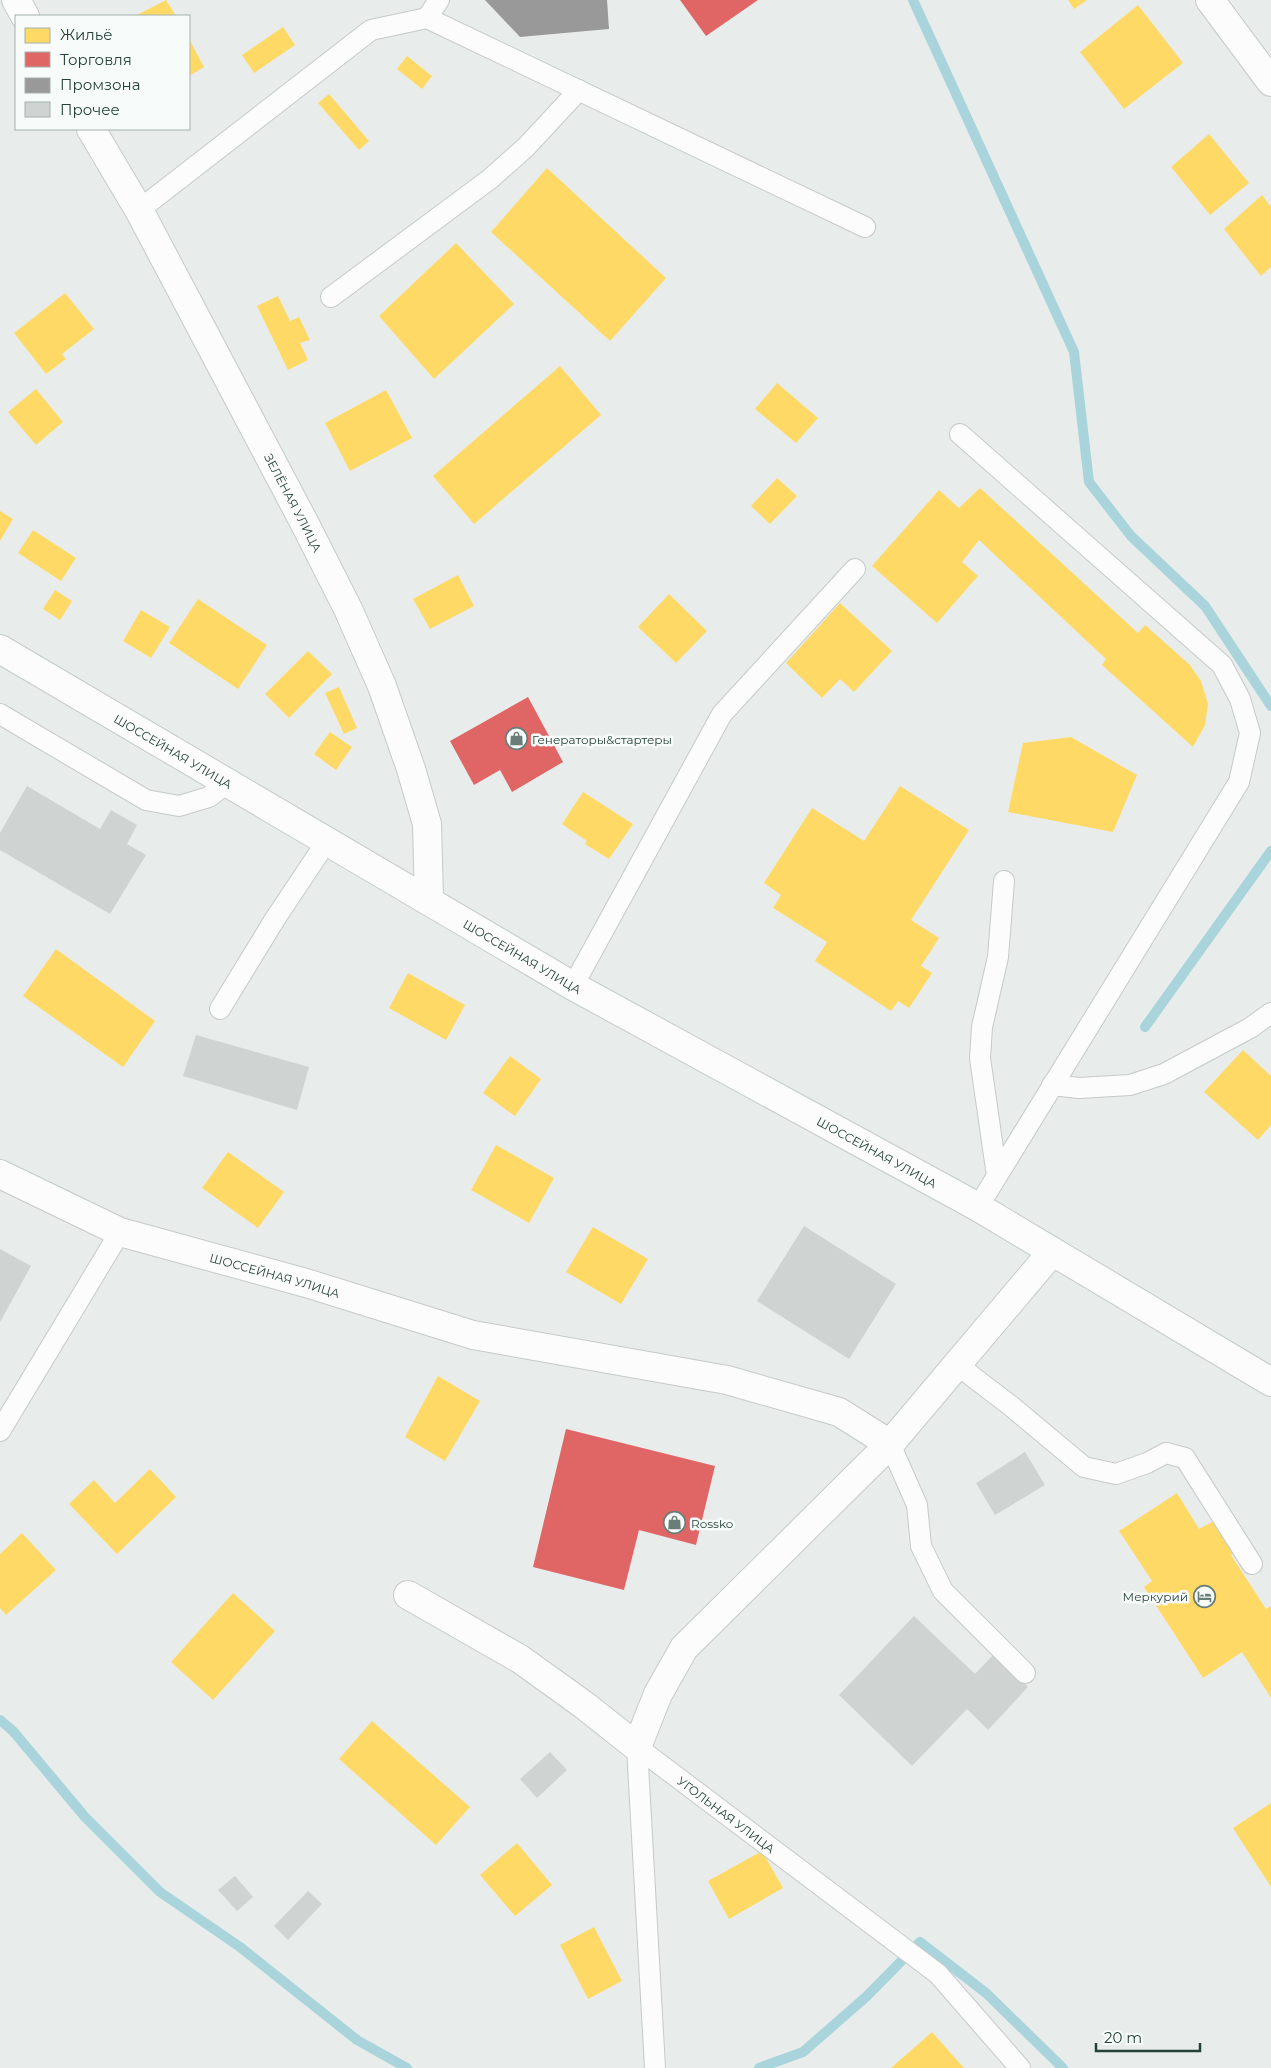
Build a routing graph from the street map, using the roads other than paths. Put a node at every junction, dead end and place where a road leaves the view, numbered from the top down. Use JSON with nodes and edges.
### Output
{"nodes":[{"id":1,"x":16,"y":0,"type":"edge"},
{"id":2,"x":439,"y":0,"type":"edge"},
{"id":3,"x":1210,"y":0,"type":"edge"},
{"id":4,"x":24,"y":15,"type":"edge"},
{"id":5,"x":427,"y":18,"type":"junction"},
{"id":6,"x":1271,"y":82,"type":"edge"},
{"id":7,"x":579,"y":90,"type":"junction"},
{"id":8,"x":91,"y":130,"type":"edge"},
{"id":9,"x":139,"y":210,"type":"junction"},
{"id":10,"x":865,"y":227,"type":"dead end"},
{"id":11,"x":330,"y":297,"type":"dead end"},
{"id":12,"x":960,"y":434,"type":"dead end"},
{"id":13,"x":855,"y":569,"type":"dead end"},
{"id":14,"x":0,"y":649,"type":"edge"},
{"id":15,"x":0,"y":714,"type":"edge"},
{"id":16,"x":227,"y":783,"type":"junction"},
{"id":17,"x":327,"y":840,"type":"junction"},
{"id":18,"x":1004,"y":881,"type":"dead end"},
{"id":19,"x":429,"y":901,"type":"junction"},
{"id":20,"x":573,"y":986,"type":"junction"},
{"id":21,"x":220,"y":1009,"type":"dead end"},
{"id":22,"x":1271,"y":1013,"type":"edge"},
{"id":23,"x":1052,"y":1085,"type":"junction"},
{"id":24,"x":0,"y":1174,"type":"edge"},
{"id":25,"x":996,"y":1176,"type":"junction"},
{"id":26,"x":978,"y":1207,"type":"junction"},
{"id":27,"x":120,"y":1232,"type":"junction"},
{"id":28,"x":1052,"y":1252,"type":"junction"},
{"id":29,"x":956,"y":1364,"type":"junction"},
{"id":30,"x":1271,"y":1382,"type":"edge"},
{"id":31,"x":0,"y":1431,"type":"edge"},
{"id":32,"x":890,"y":1444,"type":"junction"},
{"id":33,"x":1252,"y":1564,"type":"dead end"},
{"id":34,"x":408,"y":1595,"type":"dead end"},
{"id":35,"x":1025,"y":1673,"type":"dead end"},
{"id":36,"x":637,"y":1747,"type":"junction"},
{"id":37,"x":655,"y":2065,"type":"edge"},
{"id":38,"x":1020,"y":2068,"type":"edge"}],
"edges":[{"from":1,"to":4,"type":"street"},
{"from":2,"to":5,"type":"lane"},
{"from":3,"to":6,"type":"street"},
{"from":5,"to":7,"type":"lane"},
{"from":5,"to":9,"type":"lane"},
{"from":7,"to":10,"type":"lane"},
{"from":7,"to":11,"type":"lane"},
{"from":8,"to":9,"type":"street","name":"ЗЕЛЁНАЯ УЛИЦА"},
{"from":9,"to":19,"type":"street","name":"ЗЕЛЁНАЯ УЛИЦА"},
{"from":12,"to":23,"type":"lane"},
{"from":13,"to":20,"type":"lane"},
{"from":14,"to":16,"type":"street","name":"ШОССЕЙНАЯ УЛИЦА"},
{"from":15,"to":16,"type":"lane"},
{"from":16,"to":17,"type":"street","name":"ШОССЕЙНАЯ УЛИЦА"},
{"from":17,"to":19,"type":"street","name":"ШОССЕЙНАЯ УЛИЦА"},
{"from":17,"to":21,"type":"lane"},
{"from":18,"to":25,"type":"lane"},
{"from":19,"to":20,"type":"street","name":"ШОССЕЙНАЯ УЛИЦА"},
{"from":20,"to":26,"type":"street","name":"ШОССЕЙНАЯ УЛИЦА"},
{"from":22,"to":23,"type":"lane"},
{"from":23,"to":25,"type":"lane"},
{"from":24,"to":27,"type":"street","name":"ШОССЕЙНАЯ УЛИЦА"},
{"from":25,"to":26,"type":"lane"},
{"from":26,"to":28,"type":"street","name":"ШОССЕЙНАЯ УЛИЦА"},
{"from":27,"to":31,"type":"lane"},
{"from":27,"to":32,"type":"street","name":"ШОССЕЙНАЯ УЛИЦА"},
{"from":28,"to":29,"type":"street"},
{"from":28,"to":30,"type":"street","name":"ШОССЕЙНАЯ УЛИЦА"},
{"from":29,"to":32,"type":"street"},
{"from":29,"to":33,"type":"lane"},
{"from":32,"to":35,"type":"lane"},
{"from":32,"to":36,"type":"street"},
{"from":34,"to":36,"type":"street","name":"УГОЛЬНАЯ УЛИЦА"},
{"from":36,"to":37,"type":"lane"},
{"from":36,"to":38,"type":"lane","name":"УГОЛЬНАЯ УЛИЦА"}]}
